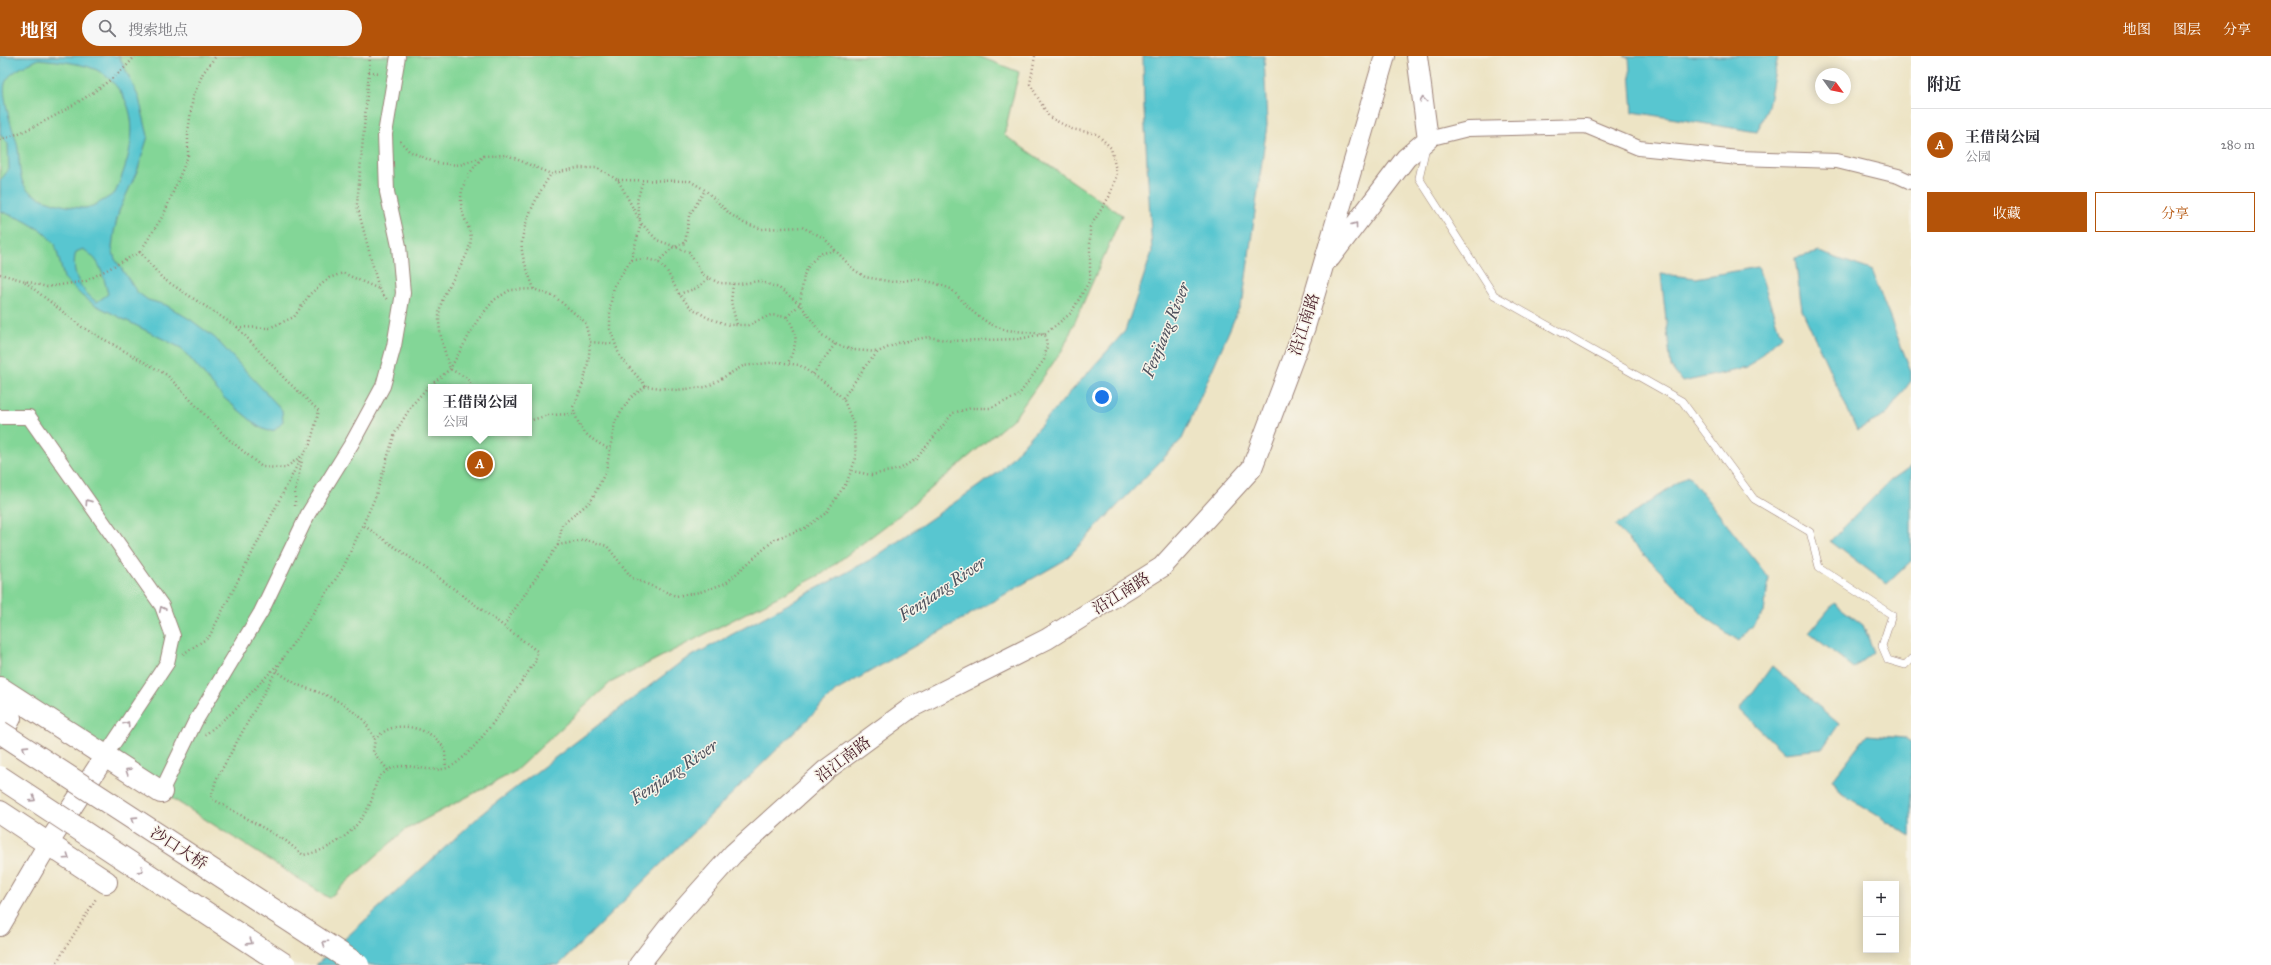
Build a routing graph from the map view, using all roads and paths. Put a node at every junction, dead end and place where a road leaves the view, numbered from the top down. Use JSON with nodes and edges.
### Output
{"nodes":[{"id":1,"x":135,"y":56,"type":"edge"},
{"id":2,"x":216,"y":56,"type":"edge"},
{"id":3,"x":370,"y":56,"type":"edge"},
{"id":4,"x":398,"y":56,"type":"edge"},
{"id":5,"x":1035,"y":56,"type":"edge"},
{"id":6,"x":1385,"y":56,"type":"edge"},
{"id":7,"x":1417,"y":56,"type":"edge"},
{"id":8,"x":369,"y":72,"type":"junction"},
{"id":9,"x":395,"y":75,"type":"junction"},
{"id":10,"x":387,"y":123,"type":"junction"},
{"id":11,"x":1428,"y":139,"type":"junction"},
{"id":12,"x":0,"y":140,"type":"edge"},
{"id":13,"x":484,"y":156,"type":"junction"},
{"id":14,"x":551,"y":174,"type":"junction"},
{"id":15,"x":618,"y":180,"type":"junction"},
{"id":16,"x":643,"y":180,"type":"junction"},
{"id":17,"x":1911,"y":182,"type":"edge"},
{"id":18,"x":705,"y":190,"type":"junction"},
{"id":19,"x":641,"y":224,"type":"junction"},
{"id":20,"x":672,"y":248,"type":"junction"},
{"id":21,"x":835,"y":250,"type":"junction"},
{"id":22,"x":140,"y":252,"type":"junction"},
{"id":23,"x":631,"y":260,"type":"junction"},
{"id":24,"x":658,"y":262,"type":"junction"},
{"id":25,"x":1322,"y":267,"type":"junction"},
{"id":26,"x":0,"y":274,"type":"edge"},
{"id":27,"x":709,"y":278,"type":"junction"},
{"id":28,"x":25,"y":282,"type":"junction"},
{"id":29,"x":733,"y":284,"type":"junction"},
{"id":30,"x":379,"y":289,"type":"junction"},
{"id":31,"x":534,"y":289,"type":"junction"},
{"id":32,"x":679,"y":294,"type":"junction"},
{"id":33,"x":800,"y":304,"type":"junction"},
{"id":34,"x":398,"y":316,"type":"junction"},
{"id":35,"x":787,"y":317,"type":"junction"},
{"id":36,"x":737,"y":325,"type":"junction"},
{"id":37,"x":237,"y":327,"type":"junction"},
{"id":38,"x":1045,"y":334,"type":"junction"},
{"id":39,"x":590,"y":342,"type":"junction"},
{"id":40,"x":614,"y":344,"type":"junction"},
{"id":41,"x":834,"y":344,"type":"junction"},
{"id":42,"x":878,"y":352,"type":"junction"},
{"id":43,"x":788,"y":363,"type":"junction"},
{"id":44,"x":450,"y":369,"type":"junction"},
{"id":45,"x":813,"y":374,"type":"junction"},
{"id":46,"x":432,"y":384,"type":"edge"},
{"id":47,"x":471,"y":384,"type":"edge"},
{"id":48,"x":646,"y":386,"type":"junction"},
{"id":49,"x":428,"y":387,"type":"edge"},
{"id":50,"x":843,"y":398,"type":"junction"},
{"id":51,"x":575,"y":414,"type":"junction"},
{"id":52,"x":0,"y":417,"type":"edge"},
{"id":53,"x":532,"y":420,"type":"edge"},
{"id":54,"x":611,"y":450,"type":"junction"},
{"id":55,"x":303,"y":455,"type":"junction"},
{"id":56,"x":852,"y":470,"type":"junction"},
{"id":57,"x":295,"y":508,"type":"dead end"},
{"id":58,"x":363,"y":525,"type":"junction"},
{"id":59,"x":558,"y":545,"type":"junction"},
{"id":60,"x":506,"y":622,"type":"dead end"},
{"id":61,"x":168,"y":656,"type":"junction"},
{"id":62,"x":283,"y":658,"type":"junction"},
{"id":63,"x":1911,"y":659,"type":"edge"},
{"id":64,"x":276,"y":671,"type":"junction"},
{"id":65,"x":0,"y":688,"type":"edge"},
{"id":66,"x":0,"y":732,"type":"edge"},
{"id":67,"x":0,"y":736,"type":"edge"},
{"id":68,"x":201,"y":738,"type":"dead end"},
{"id":69,"x":375,"y":739,"type":"junction"},
{"id":70,"x":105,"y":756,"type":"junction"},
{"id":71,"x":446,"y":768,"type":"junction"},
{"id":72,"x":388,"y":770,"type":"junction"},
{"id":73,"x":0,"y":777,"type":"edge"},
{"id":74,"x":161,"y":792,"type":"joint"},
{"id":75,"x":0,"y":812,"type":"edge"},
{"id":76,"x":48,"y":844,"type":"junction"},
{"id":77,"x":106,"y":882,"type":"dead end"},
{"id":78,"x":0,"y":926,"type":"edge"},
{"id":79,"x":285,"y":965,"type":"edge"},
{"id":80,"x":358,"y":965,"type":"edge"},
{"id":81,"x":639,"y":965,"type":"edge"}],
"edges":[{"from":1,"to":12,"type":"path"},
{"from":2,"to":22,"type":"path"},
{"from":3,"to":8,"type":"path"},
{"from":4,"to":9,"type":"street"},
{"from":5,"to":38,"type":"path"},
{"from":6,"to":25,"type":"street","name":"沿江南路"},
{"from":11,"to":7,"type":"street","one_way":true},
{"from":8,"to":9,"type":"path"},
{"from":8,"to":30,"type":"path"},
{"from":9,"to":10,"type":"street"},
{"from":10,"to":13,"type":"path"},
{"from":10,"to":34,"type":"street"},
{"from":11,"to":17,"type":"street"},
{"from":25,"to":11,"type":"street","one_way":true},
{"from":11,"to":63,"type":"lane"},
{"from":13,"to":14,"type":"path"},
{"from":13,"to":44,"type":"path"},
{"from":14,"to":15,"type":"path"},
{"from":14,"to":31,"type":"path"},
{"from":15,"to":16,"type":"path"},
{"from":15,"to":19,"type":"path"},
{"from":16,"to":18,"type":"path"},
{"from":16,"to":19,"type":"path"},
{"from":18,"to":20,"type":"path"},
{"from":18,"to":21,"type":"path"},
{"from":19,"to":20,"type":"path"},
{"from":19,"to":23,"type":"path"},
{"from":20,"to":24,"type":"path"},
{"from":20,"to":27,"type":"path"},
{"from":21,"to":33,"type":"path"},
{"from":21,"to":38,"type":"path"},
{"from":22,"to":28,"type":"path"},
{"from":22,"to":37,"type":"path"},
{"from":23,"to":24,"type":"path"},
{"from":23,"to":40,"type":"path"},
{"from":24,"to":32,"type":"path"},
{"from":25,"to":81,"type":"street","name":"沿江南路"},
{"from":26,"to":28,"type":"path"},
{"from":27,"to":29,"type":"path"},
{"from":27,"to":32,"type":"path"},
{"from":28,"to":55,"type":"path"},
{"from":29,"to":33,"type":"path"},
{"from":29,"to":36,"type":"path"},
{"from":30,"to":34,"type":"path"},
{"from":30,"to":37,"type":"path"},
{"from":31,"to":39,"type":"path"},
{"from":31,"to":44,"type":"path"},
{"from":32,"to":36,"type":"path"},
{"from":33,"to":35,"type":"path"},
{"from":33,"to":41,"type":"path"},
{"from":34,"to":74,"type":"street"},
{"from":35,"to":36,"type":"path"},
{"from":35,"to":43,"type":"path"},
{"from":37,"to":55,"type":"path"},
{"from":38,"to":42,"type":"path"},
{"from":38,"to":56,"type":"path"},
{"from":39,"to":40,"type":"path"},
{"from":39,"to":51,"type":"path"},
{"from":40,"to":48,"type":"path"},
{"from":41,"to":42,"type":"path"},
{"from":41,"to":45,"type":"path"},
{"from":42,"to":50,"type":"path"},
{"from":43,"to":45,"type":"path"},
{"from":43,"to":48,"type":"path"},
{"from":44,"to":46,"type":"path"},
{"from":44,"to":47,"type":"path"},
{"from":45,"to":50,"type":"path"},
{"from":48,"to":54,"type":"path"},
{"from":49,"to":58,"type":"path"},
{"from":50,"to":56,"type":"path"},
{"from":51,"to":53,"type":"path"},
{"from":51,"to":54,"type":"path"},
{"from":61,"to":52,"type":"street","one_way":true},
{"from":54,"to":59,"type":"path"},
{"from":55,"to":57,"type":"path"},
{"from":55,"to":61,"type":"path"},
{"from":56,"to":59,"type":"path"},
{"from":58,"to":62,"type":"path"},
{"from":58,"to":71,"type":"path"},
{"from":59,"to":60,"type":"path"},
{"from":70,"to":61,"type":"street","one_way":true},
{"from":62,"to":64,"type":"path"},
{"from":62,"to":68,"type":"path"},
{"from":64,"to":69,"type":"path"},
{"from":64,"to":72,"type":"path"},
{"from":65,"to":67,"type":"main road"},
{"from":65,"to":70,"type":"main road"},
{"from":80,"to":66,"type":"main road","name":"沙口大桥","one_way":true,"bridge":true},
{"from":69,"to":71,"type":"path"},
{"from":69,"to":72,"type":"path"},
{"from":74,"to":70,"type":"main road","one_way":true},
{"from":70,"to":76,"type":"street"},
{"from":71,"to":72,"type":"path"},
{"from":73,"to":79,"type":"main road","one_way":true,"bridge":true},
{"from":75,"to":76,"type":"main road"},
{"from":76,"to":77,"type":"main road","one_way":true},
{"from":76,"to":78,"type":"street"}]}
